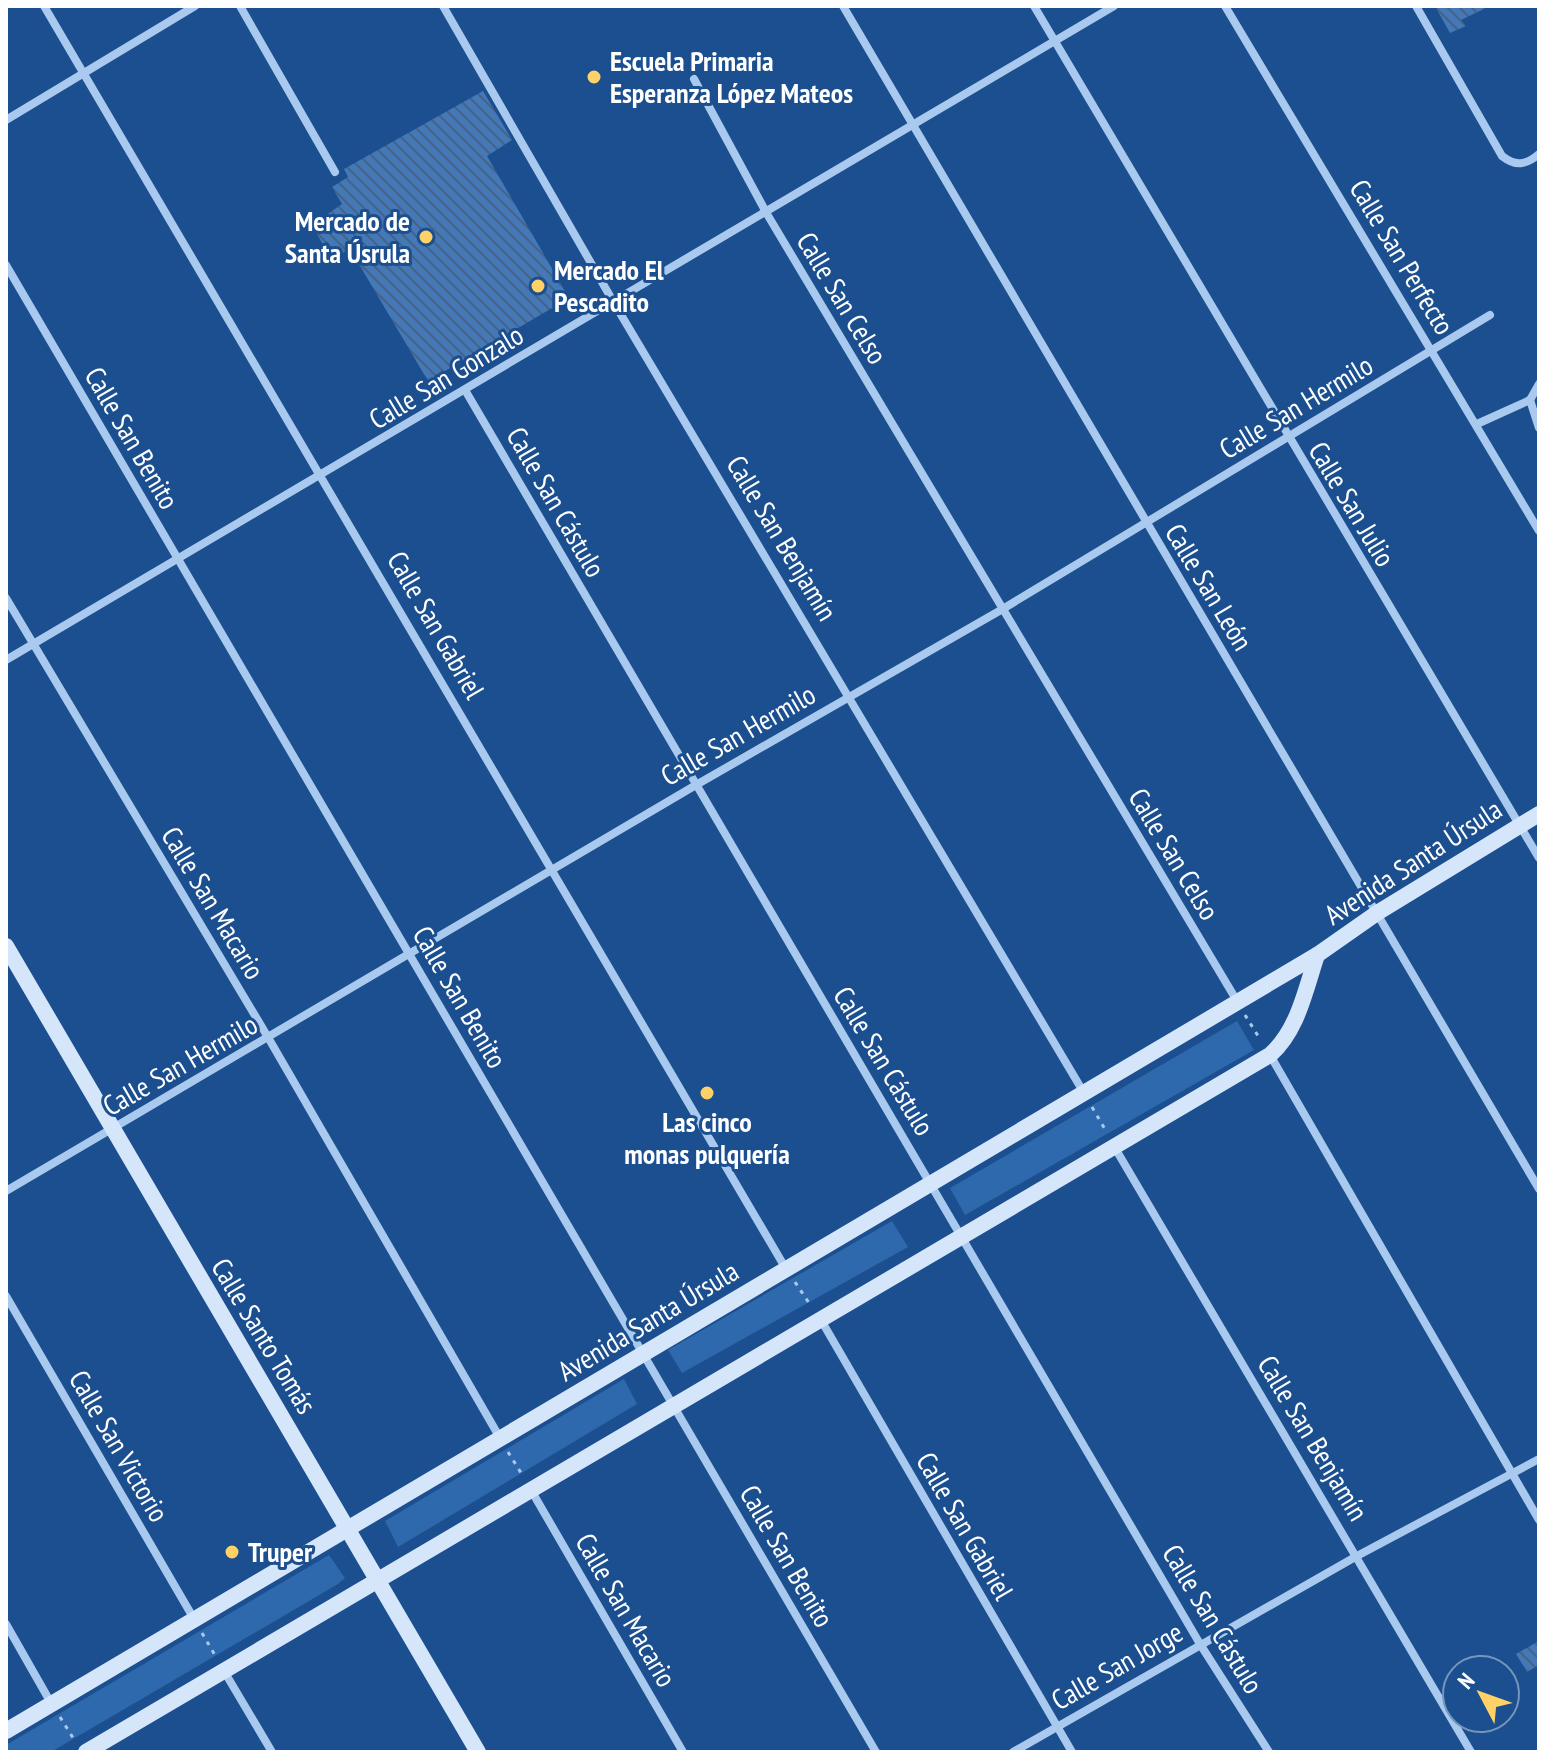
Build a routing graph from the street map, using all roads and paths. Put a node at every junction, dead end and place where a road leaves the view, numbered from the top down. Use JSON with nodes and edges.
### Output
{"nodes":[{"id":1,"x":44,"y":6,"type":"edge"},
{"id":2,"x":195,"y":6,"type":"edge"},
{"id":3,"x":240,"y":6,"type":"edge"},
{"id":4,"x":443,"y":6,"type":"edge"},
{"id":5,"x":843,"y":6,"type":"edge"},
{"id":6,"x":1034,"y":6,"type":"edge"},
{"id":7,"x":1114,"y":6,"type":"edge"},
{"id":8,"x":1225,"y":6,"type":"edge"},
{"id":9,"x":1416,"y":6,"type":"edge"},
{"id":10,"x":1055,"y":43,"type":"junction"},
{"id":11,"x":84,"y":73,"type":"junction"},
{"id":12,"x":694,"y":79,"type":"dead end"},
{"id":13,"x":6,"y":120,"type":"edge"},
{"id":14,"x":914,"y":126,"type":"junction"},
{"id":15,"x":1539,"y":154,"type":"edge"},
{"id":16,"x":335,"y":172,"type":"dead end"},
{"id":17,"x":767,"y":214,"type":"junction"},
{"id":18,"x":6,"y":265,"type":"edge"},
{"id":19,"x":614,"y":303,"type":"junction"},
{"id":20,"x":1490,"y":315,"type":"dead end"},
{"id":21,"x":1433,"y":351,"type":"junction"},
{"id":22,"x":1539,"y":384,"type":"edge"},
{"id":23,"x":465,"y":390,"type":"junction"},
{"id":24,"x":1530,"y":400,"type":"junction"},
{"id":25,"x":1477,"y":424,"type":"junction"},
{"id":26,"x":1539,"y":428,"type":"edge"},
{"id":27,"x":1287,"y":439,"type":"junction"},
{"id":28,"x":323,"y":476,"type":"junction"},
{"id":29,"x":1146,"y":523,"type":"junction"},
{"id":30,"x":1539,"y":531,"type":"edge"},
{"id":31,"x":177,"y":560,"type":"junction"},
{"id":32,"x":6,"y":598,"type":"edge"},
{"id":33,"x":1001,"y":610,"type":"junction"},
{"id":34,"x":33,"y":645,"type":"junction"},
{"id":35,"x":6,"y":660,"type":"edge"},
{"id":36,"x":851,"y":695,"type":"junction"},
{"id":37,"x":696,"y":785,"type":"junction"},
{"id":38,"x":1539,"y":814,"type":"edge"},
{"id":39,"x":1519,"y":825,"type":"junction"},
{"id":40,"x":1539,"y":858,"type":"edge"},
{"id":41,"x":552,"y":869,"type":"junction"},
{"id":42,"x":1377,"y":913,"type":"junction"},
{"id":43,"x":6,"y":946,"type":"edge"},
{"id":44,"x":409,"y":955,"type":"junction"},
{"id":45,"x":1317,"y":955,"type":"junction"},
{"id":46,"x":1237,"y":1001,"type":"junction"},
{"id":47,"x":269,"y":1039,"type":"junction"},
{"id":48,"x":1270,"y":1055,"type":"junction"},
{"id":49,"x":1084,"y":1093,"type":"junction"},
{"id":50,"x":113,"y":1130,"type":"junction"},
{"id":51,"x":1115,"y":1148,"type":"junction"},
{"id":52,"x":931,"y":1184,"type":"junction"},
{"id":53,"x":1539,"y":1189,"type":"edge"},
{"id":54,"x":6,"y":1191,"type":"edge"},
{"id":55,"x":962,"y":1237,"type":"junction"},
{"id":56,"x":786,"y":1269,"type":"junction"},
{"id":57,"x":6,"y":1296,"type":"edge"},
{"id":58,"x":821,"y":1320,"type":"junction"},
{"id":59,"x":644,"y":1354,"type":"junction"},
{"id":60,"x":675,"y":1406,"type":"junction"},
{"id":61,"x":500,"y":1438,"type":"junction"},
{"id":62,"x":1539,"y":1459,"type":"edge"},
{"id":63,"x":1511,"y":1473,"type":"junction"},
{"id":64,"x":531,"y":1490,"type":"junction"},
{"id":65,"x":1539,"y":1520,"type":"edge"},
{"id":66,"x":349,"y":1530,"type":"junction"},
{"id":67,"x":1357,"y":1556,"type":"junction"},
{"id":68,"x":377,"y":1579,"type":"junction"},
{"id":69,"x":194,"y":1619,"type":"junction"},
{"id":70,"x":6,"y":1624,"type":"edge"},
{"id":71,"x":1200,"y":1644,"type":"junction"},
{"id":72,"x":224,"y":1671,"type":"junction"},
{"id":73,"x":51,"y":1703,"type":"junction"},
{"id":74,"x":1056,"y":1727,"type":"junction"},
{"id":75,"x":6,"y":1731,"type":"edge"},
{"id":76,"x":84,"y":1752,"type":"edge"},
{"id":77,"x":272,"y":1752,"type":"edge"},
{"id":78,"x":478,"y":1752,"type":"edge"},
{"id":79,"x":683,"y":1752,"type":"edge"},
{"id":80,"x":876,"y":1752,"type":"edge"},
{"id":81,"x":1013,"y":1752,"type":"edge"},
{"id":82,"x":1072,"y":1752,"type":"edge"},
{"id":83,"x":1269,"y":1752,"type":"edge"},
{"id":84,"x":1471,"y":1752,"type":"edge"}],
"edges":[{"from":1,"to":11,"type":"street","name":"Calle San Gabriel"},
{"from":2,"to":11,"type":"street"},
{"from":3,"to":16,"type":"street"},
{"from":4,"to":19,"type":"street","name":"Calle San Benjamín"},
{"from":5,"to":14,"type":"street","name":"Calle San León"},
{"from":6,"to":10,"type":"street","name":"Calle San Julio"},
{"from":7,"to":10,"type":"street","name":"Calle San Gonzalo"},
{"from":8,"to":21,"type":"street","name":"Calle San Perfecto"},
{"from":9,"to":15,"type":"street"},
{"from":10,"to":14,"type":"street","name":"Calle San Gonzalo"},
{"from":10,"to":27,"type":"street","name":"Calle San Julio"},
{"from":11,"to":13,"type":"street"},
{"from":11,"to":28,"type":"street","name":"Calle San Gabriel"},
{"from":12,"to":17,"type":"street","name":"Calle San Celso"},
{"from":14,"to":17,"type":"street","name":"Calle San Gonzalo"},
{"from":14,"to":29,"type":"street","name":"Calle San León"},
{"from":17,"to":19,"type":"street","name":"Calle San Gonzalo"},
{"from":17,"to":33,"type":"street","name":"Calle San Celso"},
{"from":18,"to":31,"type":"street","name":"Calle San Benito"},
{"from":19,"to":23,"type":"street","name":"Calle San Gonzalo"},
{"from":19,"to":36,"type":"street","name":"Calle San Benjamín"},
{"from":20,"to":21,"type":"street","name":"Calle San Hermilo"},
{"from":21,"to":25,"type":"street","name":"Calle San Perfecto"},
{"from":21,"to":27,"type":"street","name":"Calle San Hermilo"},
{"from":22,"to":24,"type":"street"},
{"from":23,"to":28,"type":"street","name":"Calle San Gonzalo"},
{"from":23,"to":37,"type":"street","name":"Calle San Cástulo"},
{"from":24,"to":25,"type":"street"},
{"from":24,"to":26,"type":"street"},
{"from":25,"to":30,"type":"street","name":"Calle San Perfecto"},
{"from":27,"to":29,"type":"street","name":"Calle San Hermilo"},
{"from":27,"to":39,"type":"street","name":"Calle San Julio"},
{"from":28,"to":31,"type":"street","name":"Calle San Gonzalo"},
{"from":28,"to":41,"type":"street","name":"Calle San Gabriel"},
{"from":29,"to":33,"type":"street","name":"Calle San Hermilo"},
{"from":29,"to":42,"type":"street","name":"Calle San León"},
{"from":31,"to":34,"type":"street","name":"Calle San Gonzalo"},
{"from":31,"to":44,"type":"street","name":"Calle San Benito"},
{"from":32,"to":34,"type":"street","name":"Calle San Macario"},
{"from":33,"to":36,"type":"street","name":"Calle San Hermilo"},
{"from":33,"to":46,"type":"street","name":"Calle San Celso"},
{"from":34,"to":35,"type":"street","name":"Calle San Gonzalo"},
{"from":34,"to":47,"type":"street","name":"Calle San Macario"},
{"from":36,"to":37,"type":"street","name":"Calle San Hermilo"},
{"from":36,"to":49,"type":"street","name":"Calle San Benjamín"},
{"from":37,"to":41,"type":"street","name":"Calle San Hermilo"},
{"from":37,"to":52,"type":"street","name":"Calle San Cástulo"},
{"from":38,"to":39,"type":"street","name":"Avenida Santa Úrsula"},
{"from":39,"to":40,"type":"street","name":"Calle San Julio"},
{"from":39,"to":42,"type":"street","name":"Avenida Santa Úrsula"},
{"from":41,"to":44,"type":"street","name":"Calle San Hermilo"},
{"from":41,"to":56,"type":"street","name":"Calle San Gabriel"},
{"from":42,"to":45,"type":"street","name":"Avenida Santa Úrsula"},
{"from":42,"to":53,"type":"street","name":"Calle San León"},
{"from":43,"to":50,"type":"street","name":"Calle Santo Tomás"},
{"from":44,"to":47,"type":"street","name":"Calle San Hermilo"},
{"from":44,"to":59,"type":"street","name":"Calle San Benito"},
{"from":45,"to":46,"type":"street","name":"Avenida Santa Úrsula"},
{"from":45,"to":48,"type":"street","name":"Avenida Santa Úrsula"},
{"from":46,"to":48,"type":"path"},
{"from":46,"to":49,"type":"street","name":"Avenida Santa Úrsula"},
{"from":47,"to":50,"type":"street","name":"Calle San Hermilo"},
{"from":47,"to":61,"type":"street","name":"Calle San Macario"},
{"from":48,"to":51,"type":"street","name":"Avenida Santa Úrsula"},
{"from":48,"to":63,"type":"street"},
{"from":49,"to":51,"type":"path"},
{"from":49,"to":52,"type":"street","name":"Avenida Santa Úrsula"},
{"from":50,"to":54,"type":"street","name":"Calle San Hermilo"},
{"from":50,"to":66,"type":"street","name":"Calle Santo Tomás"},
{"from":51,"to":55,"type":"street","name":"Avenida Santa Úrsula"},
{"from":51,"to":67,"type":"street","name":"Calle San Benjamín"},
{"from":52,"to":55,"type":"street","name":"Calle San Cástulo"},
{"from":52,"to":56,"type":"street","name":"Avenida Santa Úrsula"},
{"from":55,"to":58,"type":"street","name":"Avenida Santa Úrsula"},
{"from":55,"to":71,"type":"street","name":"Calle San Cástulo"},
{"from":56,"to":58,"type":"path"},
{"from":56,"to":59,"type":"street","name":"Avenida Santa Úrsula"},
{"from":57,"to":69,"type":"street","name":"Calle San Victorio"},
{"from":58,"to":60,"type":"street","name":"Avenida Santa Úrsula"},
{"from":58,"to":74,"type":"street","name":"Calle San Gabriel"},
{"from":59,"to":60,"type":"street","name":"Calle San Benito"},
{"from":59,"to":61,"type":"street","name":"Avenida Santa Úrsula"},
{"from":60,"to":64,"type":"street","name":"Avenida Santa Úrsula"},
{"from":60,"to":80,"type":"street","name":"Calle San Benito"},
{"from":61,"to":64,"type":"path"},
{"from":61,"to":66,"type":"street","name":"Avenida Santa Úrsula"},
{"from":62,"to":63,"type":"street","name":"Calle San Jorge"},
{"from":63,"to":65,"type":"street"},
{"from":63,"to":67,"type":"street","name":"Calle San Jorge"},
{"from":64,"to":68,"type":"street","name":"Avenida Santa Úrsula"},
{"from":64,"to":79,"type":"street","name":"Calle San Macario"},
{"from":66,"to":68,"type":"street","name":"Calle Santo Tomás"},
{"from":66,"to":69,"type":"street","name":"Avenida Santa Úrsula"},
{"from":67,"to":71,"type":"street","name":"Calle San Jorge"},
{"from":67,"to":84,"type":"street","name":"Calle San Benjamín"},
{"from":68,"to":72,"type":"street","name":"Avenida Santa Úrsula"},
{"from":68,"to":78,"type":"street","name":"Calle Santo Tomás"},
{"from":69,"to":72,"type":"path"},
{"from":69,"to":73,"type":"street","name":"Avenida Santa Úrsula"},
{"from":70,"to":73,"type":"street"},
{"from":71,"to":74,"type":"street","name":"Calle San Jorge"},
{"from":71,"to":83,"type":"street","name":"Calle San Cástulo"},
{"from":72,"to":76,"type":"street","name":"Avenida Santa Úrsula"},
{"from":72,"to":77,"type":"street"},
{"from":73,"to":75,"type":"street","name":"Avenida Santa Úrsula"},
{"from":73,"to":76,"type":"path"},
{"from":74,"to":81,"type":"street","name":"Calle San Jorge"},
{"from":74,"to":82,"type":"street","name":"Calle San Gabriel"}]}
